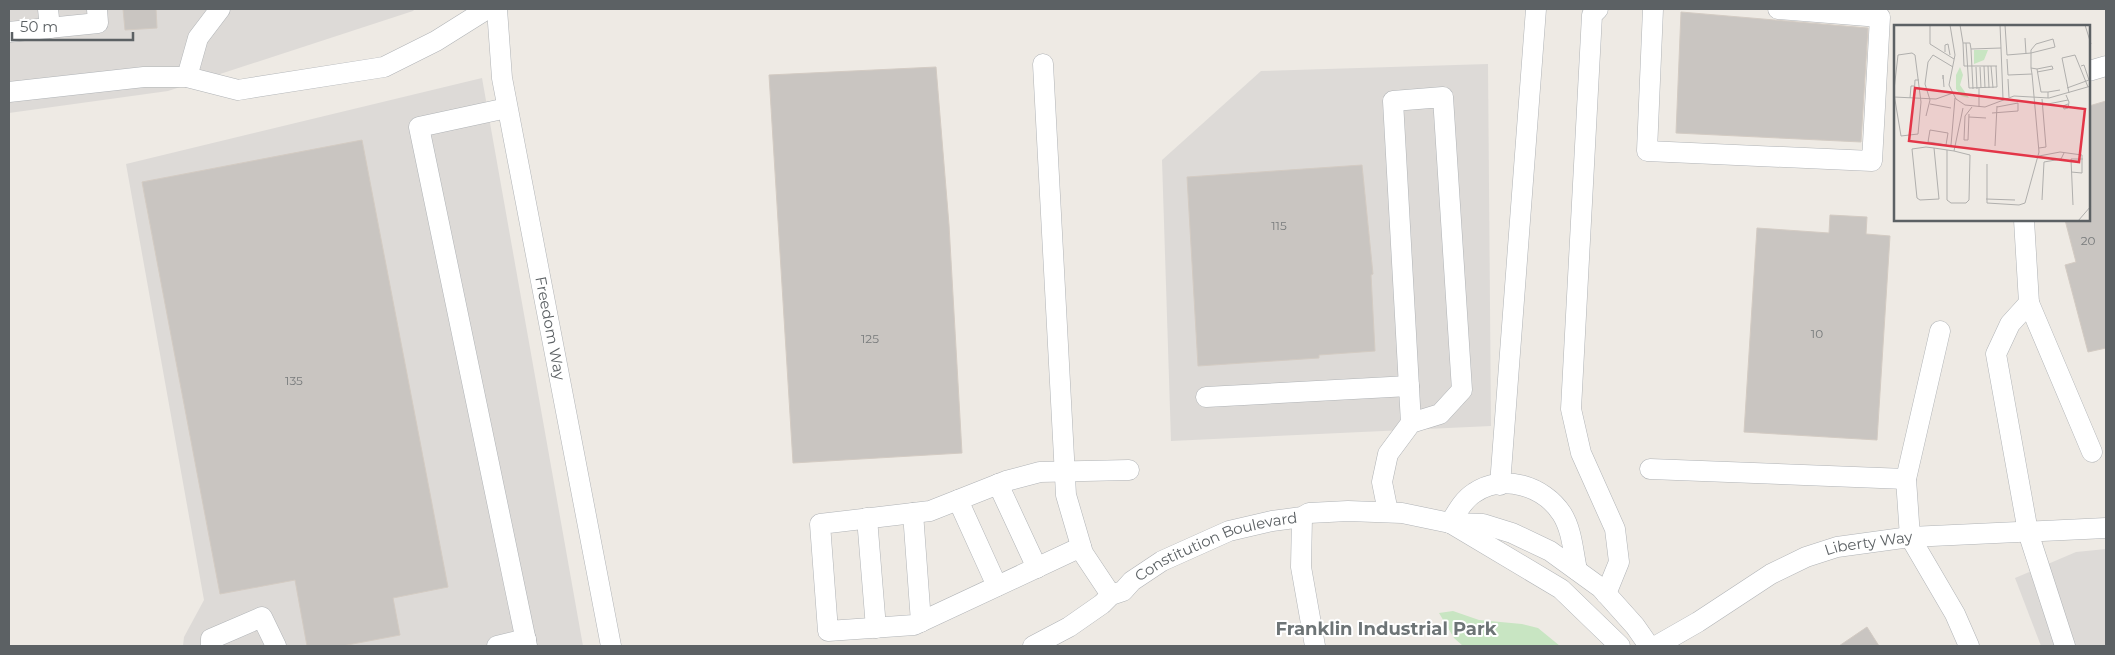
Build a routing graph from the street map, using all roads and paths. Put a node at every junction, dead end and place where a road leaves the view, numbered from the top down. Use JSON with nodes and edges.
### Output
{"nodes":[{"id":1,"x":97,"y":9,"type":"edge"},
{"id":2,"x":220,"y":9,"type":"edge"},
{"id":3,"x":487,"y":9,"type":"edge"},
{"id":4,"x":497,"y":9,"type":"edge"},
{"id":5,"x":1536,"y":9,"type":"edge"},
{"id":6,"x":1598,"y":9,"type":"edge"},
{"id":7,"x":1653,"y":9,"type":"edge"},
{"id":8,"x":1778,"y":9,"type":"edge"},
{"id":9,"x":49,"y":18,"type":"edge"},
{"id":10,"x":9,"y":32,"type":"edge"},
{"id":11,"x":1043,"y":64,"type":"dead end"},
{"id":12,"x":2106,"y":66,"type":"edge"},
{"id":13,"x":2090,"y":71,"type":"edge"},
{"id":14,"x":187,"y":77,"type":"junction"},
{"id":15,"x":9,"y":92,"type":"edge"},
{"id":16,"x":508,"y":108,"type":"junction"},
{"id":17,"x":2024,"y":221,"type":"edge"},
{"id":18,"x":2030,"y":303,"type":"junction"},
{"id":19,"x":1940,"y":331,"type":"dead end"},
{"id":20,"x":1409,"y":386,"type":"junction"},
{"id":21,"x":1206,"y":398,"type":"dead end"},
{"id":22,"x":1411,"y":423,"type":"junction"},
{"id":23,"x":2092,"y":452,"type":"dead end"},
{"id":24,"x":1650,"y":469,"type":"dead end"},
{"id":25,"x":1065,"y":470,"type":"junction"},
{"id":26,"x":1129,"y":470,"type":"dead end"},
{"id":27,"x":1906,"y":478,"type":"junction"},
{"id":28,"x":998,"y":484,"type":"junction"},
{"id":29,"x":1500,"y":484,"type":"junction"},
{"id":30,"x":958,"y":500,"type":"junction"},
{"id":31,"x":1388,"y":512,"type":"junction"},
{"id":32,"x":914,"y":513,"type":"junction"},
{"id":33,"x":1302,"y":517,"type":"junction"},
{"id":34,"x":867,"y":518,"type":"junction"},
{"id":35,"x":1450,"y":523,"type":"junction"},
{"id":36,"x":2106,"y":528,"type":"edge"},
{"id":37,"x":2028,"y":532,"type":"junction"},
{"id":38,"x":1910,"y":537,"type":"junction"},
{"id":39,"x":1081,"y":547,"type":"junction"},
{"id":40,"x":1037,"y":568,"type":"junction"},
{"id":41,"x":1576,"y":570,"type":"junction"},
{"id":42,"x":997,"y":586,"type":"junction"},
{"id":43,"x":1606,"y":594,"type":"junction"},
{"id":44,"x":1111,"y":595,"type":"junction"},
{"id":45,"x":921,"y":622,"type":"junction"},
{"id":46,"x":876,"y":628,"type":"junction"},
{"id":47,"x":526,"y":642,"type":"edge"},
{"id":48,"x":211,"y":646,"type":"edge"},
{"id":49,"x":276,"y":646,"type":"edge"},
{"id":50,"x":497,"y":646,"type":"edge"},
{"id":51,"x":611,"y":646,"type":"edge"},
{"id":52,"x":1033,"y":646,"type":"edge"},
{"id":53,"x":1315,"y":646,"type":"edge"},
{"id":54,"x":1620,"y":646,"type":"edge"},
{"id":55,"x":1649,"y":646,"type":"edge"},
{"id":56,"x":1656,"y":646,"type":"edge"},
{"id":57,"x":1969,"y":646,"type":"edge"},
{"id":58,"x":2065,"y":646,"type":"edge"}],
"edges":[{"from":1,"to":9,"type":"street"},
{"from":2,"to":14,"type":"street"},
{"from":3,"to":14,"type":"street"},
{"from":4,"to":16,"type":"street","name":"Freedom Way"},
{"from":5,"to":29,"type":"street"},
{"from":6,"to":43,"type":"street"},
{"from":7,"to":8,"type":"street"},
{"from":9,"to":10,"type":"street"},
{"from":11,"to":25,"type":"street"},
{"from":12,"to":13,"type":"street"},
{"from":14,"to":15,"type":"street"},
{"from":16,"to":47,"type":"street"},
{"from":16,"to":51,"type":"street","name":"Freedom Way"},
{"from":17,"to":18,"type":"street"},
{"from":18,"to":23,"type":"street"},
{"from":18,"to":37,"type":"street"},
{"from":19,"to":27,"type":"street"},
{"from":20,"to":21,"type":"street"},
{"from":20,"to":22,"type":"street"},
{"from":20,"to":22,"type":"street"},
{"from":22,"to":31,"type":"street"},
{"from":24,"to":27,"type":"street"},
{"from":25,"to":26,"type":"street"},
{"from":25,"to":28,"type":"street"},
{"from":25,"to":39,"type":"street"},
{"from":27,"to":38,"type":"street"},
{"from":28,"to":30,"type":"street"},
{"from":28,"to":40,"type":"street"},
{"from":29,"to":35,"type":"street"},
{"from":29,"to":41,"type":"street"},
{"from":30,"to":32,"type":"street"},
{"from":30,"to":42,"type":"street"},
{"from":31,"to":33,"type":"street","name":"Constitution Boulevard"},
{"from":31,"to":35,"type":"street","name":"Constitution Boulevard"},
{"from":32,"to":34,"type":"street"},
{"from":32,"to":45,"type":"street"},
{"from":33,"to":44,"type":"street","name":"Constitution Boulevard"},
{"from":33,"to":53,"type":"street"},
{"from":34,"to":46,"type":"street"},
{"from":34,"to":46,"type":"street"},
{"from":35,"to":41,"type":"street","name":"Constitution Boulevard"},
{"from":35,"to":54,"type":"street","name":"Constitution Boulevard"},
{"from":36,"to":37,"type":"street","name":"Liberty Way"},
{"from":37,"to":38,"type":"street","name":"Liberty Way"},
{"from":37,"to":58,"type":"street"},
{"from":38,"to":56,"type":"street","name":"Liberty Way"},
{"from":38,"to":57,"type":"street"},
{"from":39,"to":40,"type":"street"},
{"from":39,"to":44,"type":"street"},
{"from":40,"to":42,"type":"street"},
{"from":41,"to":43,"type":"street","name":"Constitution Boulevard"},
{"from":42,"to":45,"type":"street"},
{"from":43,"to":55,"type":"street","name":"Constitution Boulevard"},
{"from":44,"to":52,"type":"street","name":"Constitution Boulevard"},
{"from":45,"to":46,"type":"street"},
{"from":47,"to":50,"type":"street"},
{"from":48,"to":49,"type":"street"}]}
